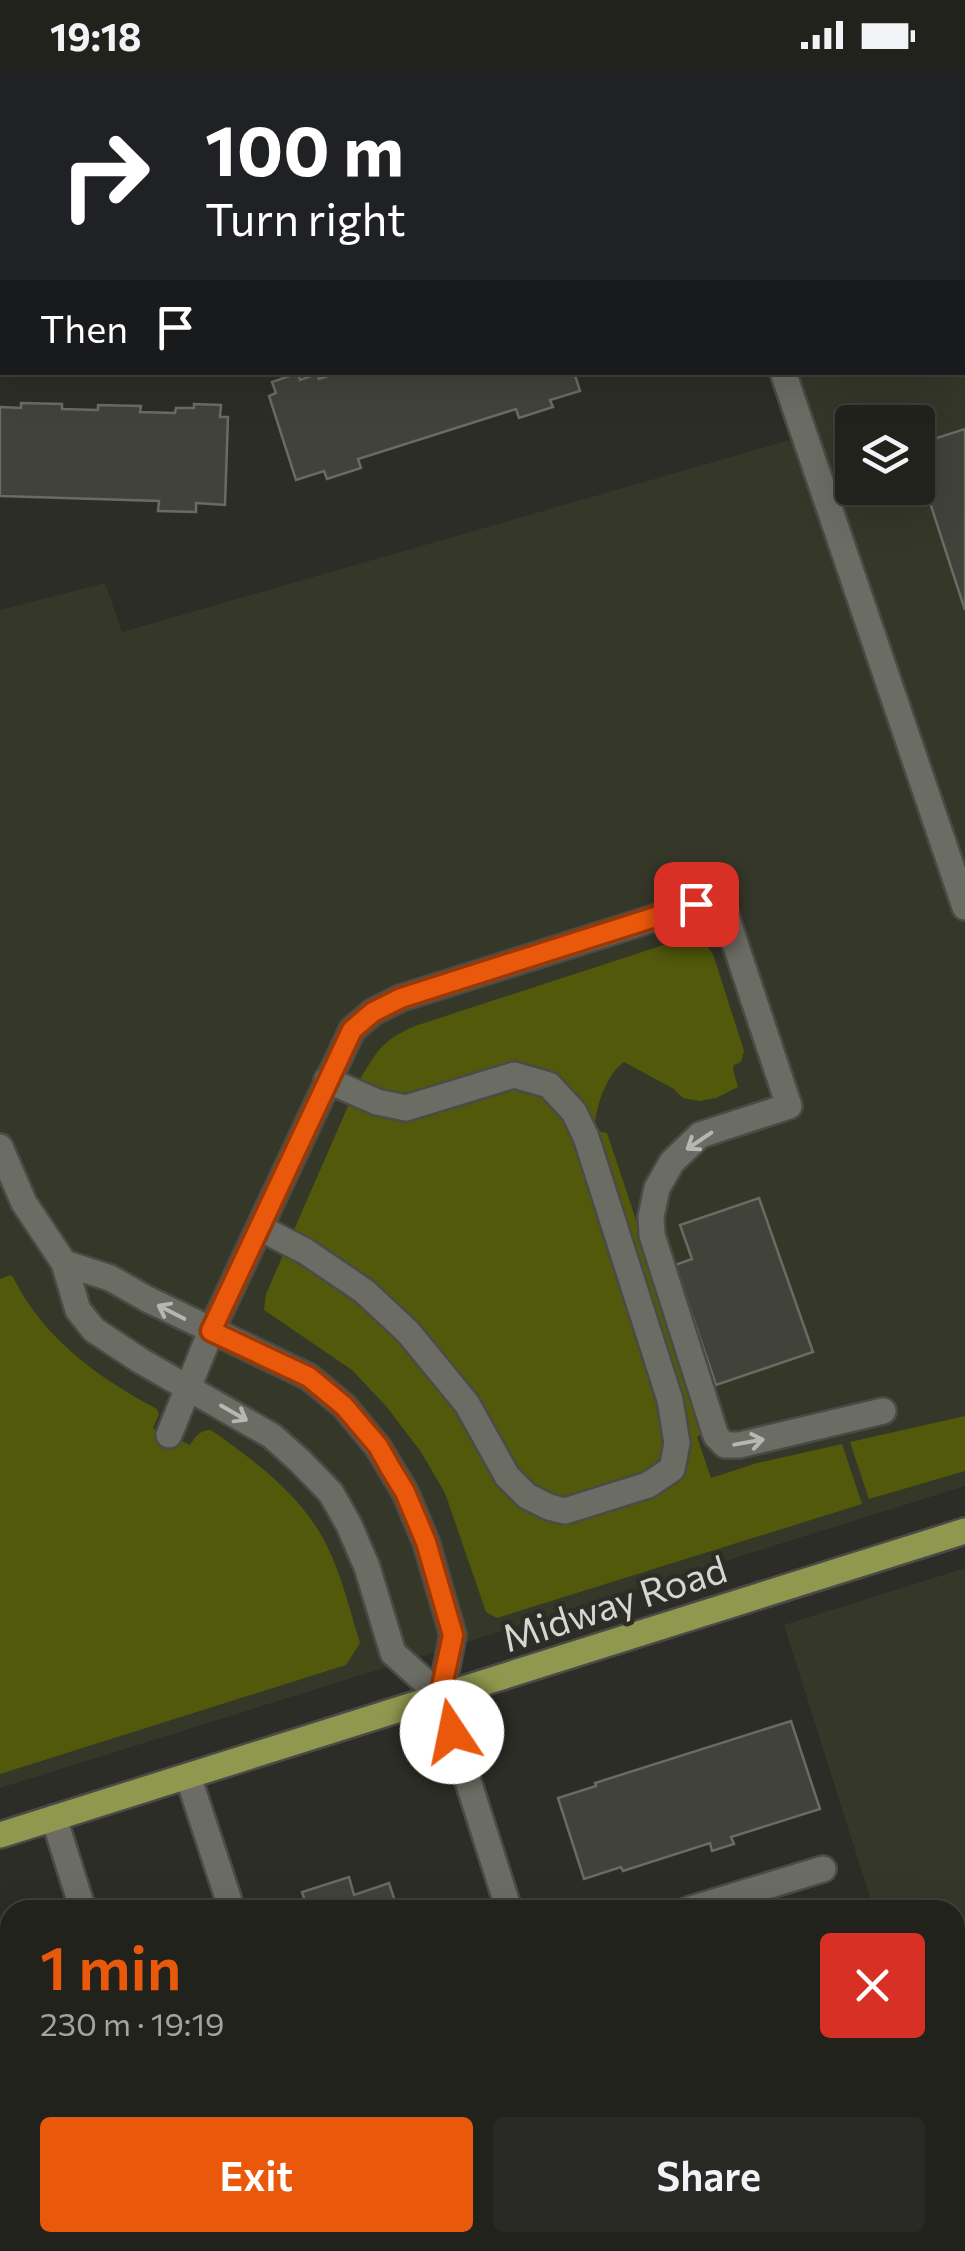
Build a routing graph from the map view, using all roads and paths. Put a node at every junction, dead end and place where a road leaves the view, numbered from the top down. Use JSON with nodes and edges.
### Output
{"nodes":[{"id":1,"x":785,"y":375,"type":"edge"},
{"id":2,"x":965,"y":907,"type":"edge"},
{"id":3,"x":327,"y":1080,"type":"junction"},
{"id":4,"x":0,"y":1146,"type":"edge"},
{"id":5,"x":260,"y":1228,"type":"junction"},
{"id":6,"x":64,"y":1262,"type":"junction"},
{"id":7,"x":211,"y":1331,"type":"junction"},
{"id":8,"x":188,"y":1387,"type":"junction"},
{"id":9,"x":883,"y":1411,"type":"dead end"},
{"id":10,"x":169,"y":1435,"type":"dead end"},
{"id":11,"x":965,"y":1532,"type":"edge"},
{"id":12,"x":440,"y":1696,"type":"junction"},
{"id":13,"x":188,"y":1776,"type":"junction"},
{"id":14,"x":54,"y":1818,"type":"junction"},
{"id":15,"x":0,"y":1835,"type":"edge"},
{"id":16,"x":822,"y":1868,"type":"dead end"},
{"id":17,"x":80,"y":1900,"type":"edge"},
{"id":18,"x":229,"y":1900,"type":"edge"},
{"id":19,"x":506,"y":1900,"type":"edge"},
{"id":20,"x":720,"y":1900,"type":"edge"}],
"edges":[{"from":1,"to":2,"type":"street"},
{"from":3,"to":5,"type":"street"},
{"from":3,"to":5,"type":"street"},
{"from":3,"to":9,"type":"street","one_way":true},
{"from":4,"to":6,"type":"street"},
{"from":5,"to":7,"type":"street"},
{"from":7,"to":6,"type":"street","one_way":true},
{"from":6,"to":8,"type":"street"},
{"from":7,"to":8,"type":"street"},
{"from":7,"to":12,"type":"street"},
{"from":8,"to":10,"type":"street"},
{"from":8,"to":12,"type":"street","one_way":true},
{"from":11,"to":12,"type":"main road","name":"Midway Road"},
{"from":12,"to":13,"type":"main road","name":"Midway Road"},
{"from":12,"to":19,"type":"street"},
{"from":13,"to":14,"type":"main road","name":"Midway Road"},
{"from":13,"to":18,"type":"street"},
{"from":14,"to":15,"type":"main road","name":"Midway Road"},
{"from":14,"to":17,"type":"street"},
{"from":16,"to":20,"type":"street"}]}
